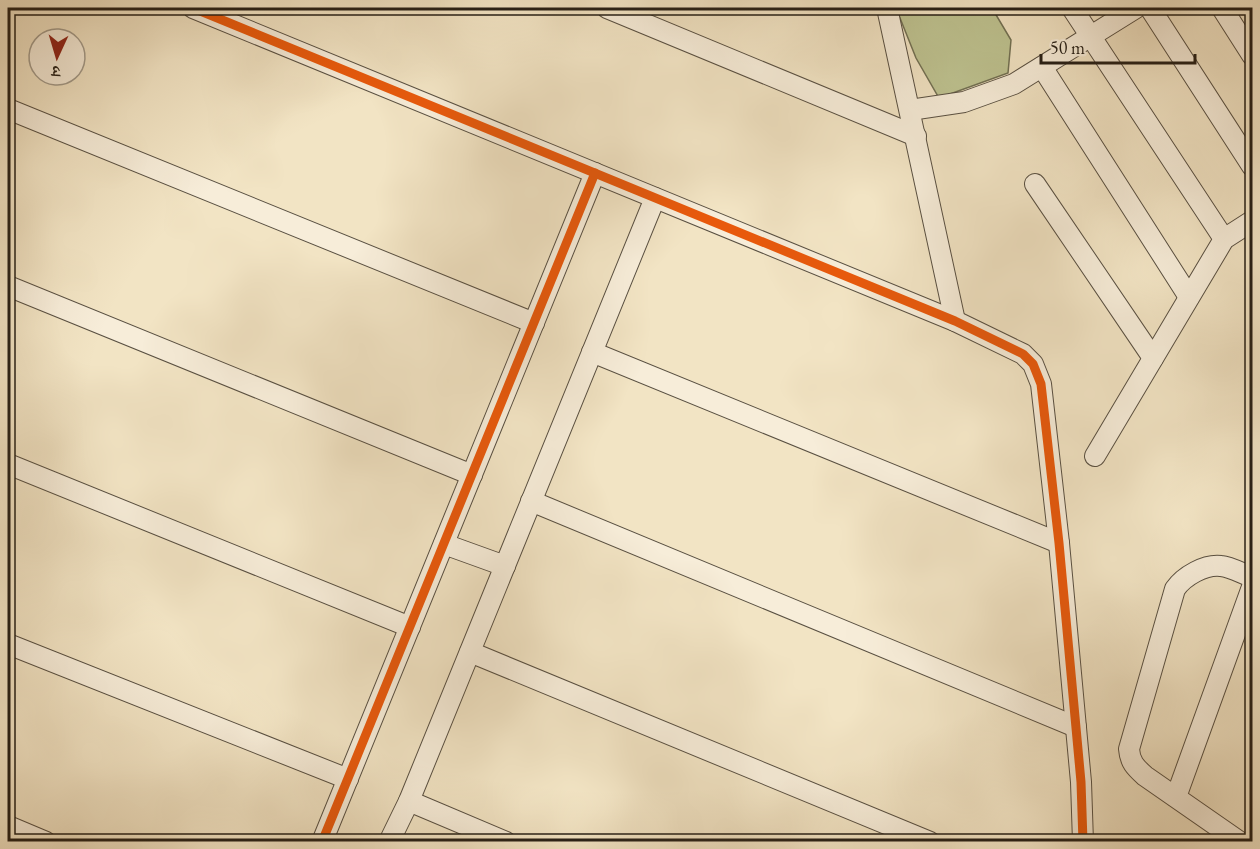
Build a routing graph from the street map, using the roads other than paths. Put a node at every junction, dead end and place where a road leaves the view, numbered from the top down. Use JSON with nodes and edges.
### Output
{"nodes":[{"id":1,"x":193,"y":8,"type":"edge"},
{"id":2,"x":608,"y":8,"type":"edge"},
{"id":3,"x":887,"y":8,"type":"edge"},
{"id":4,"x":1072,"y":8,"type":"edge"},
{"id":5,"x":1136,"y":8,"type":"edge"},
{"id":6,"x":1150,"y":8,"type":"edge"},
{"id":7,"x":1222,"y":8,"type":"edge"},
{"id":8,"x":1091,"y":37,"type":"junction"},
{"id":9,"x":1252,"y":55,"type":"edge"},
{"id":10,"x":1042,"y":67,"type":"junction"},
{"id":11,"x":8,"y":109,"type":"edge"},
{"id":12,"x":910,"y":110,"type":"junction"},
{"id":13,"x":916,"y":136,"type":"junction"},
{"id":14,"x":1252,"y":166,"type":"edge"},
{"id":15,"x":595,"y":173,"type":"junction"},
{"id":16,"x":1035,"y":184,"type":"dead end"},
{"id":17,"x":655,"y":198,"type":"junction"},
{"id":18,"x":1252,"y":221,"type":"edge"},
{"id":19,"x":1224,"y":239,"type":"junction"},
{"id":20,"x":8,"y":286,"type":"edge"},
{"id":21,"x":1189,"y":297,"type":"junction"},
{"id":22,"x":955,"y":321,"type":"junction"},
{"id":23,"x":534,"y":323,"type":"junction"},
{"id":24,"x":592,"y":352,"type":"junction"},
{"id":25,"x":1153,"y":358,"type":"junction"},
{"id":26,"x":1095,"y":456,"type":"dead end"},
{"id":27,"x":8,"y":465,"type":"edge"},
{"id":28,"x":472,"y":475,"type":"junction"},
{"id":29,"x":531,"y":501,"type":"junction"},
{"id":30,"x":1059,"y":543,"type":"junction"},
{"id":31,"x":444,"y":544,"type":"junction"},
{"id":32,"x":505,"y":566,"type":"junction"},
{"id":33,"x":1252,"y":577,"type":"edge"},
{"id":34,"x":1252,"y":587,"type":"edge"},
{"id":35,"x":410,"y":627,"type":"junction"},
{"id":36,"x":8,"y":644,"type":"edge"},
{"id":37,"x":470,"y":652,"type":"junction"},
{"id":38,"x":1076,"y":727,"type":"junction"},
{"id":39,"x":348,"y":779,"type":"junction"},
{"id":40,"x":1176,"y":797,"type":"junction"},
{"id":41,"x":408,"y":801,"type":"junction"},
{"id":42,"x":8,"y":826,"type":"edge"},
{"id":43,"x":890,"y":834,"type":"edge"},
{"id":44,"x":46,"y":842,"type":"edge"},
{"id":45,"x":322,"y":842,"type":"edge"},
{"id":46,"x":389,"y":842,"type":"edge"},
{"id":47,"x":506,"y":842,"type":"edge"},
{"id":48,"x":930,"y":842,"type":"edge"},
{"id":49,"x":1083,"y":842,"type":"edge"},
{"id":50,"x":1240,"y":842,"type":"edge"}],
"edges":[{"from":1,"to":15,"type":"street"},
{"from":2,"to":13,"type":"street"},
{"from":3,"to":12,"type":"street"},
{"from":4,"to":8,"type":"street"},
{"from":5,"to":8,"type":"street"},
{"from":6,"to":14,"type":"street"},
{"from":7,"to":9,"type":"street"},
{"from":8,"to":10,"type":"street"},
{"from":8,"to":19,"type":"street"},
{"from":10,"to":12,"type":"street"},
{"from":10,"to":21,"type":"street"},
{"from":11,"to":23,"type":"street"},
{"from":12,"to":13,"type":"street"},
{"from":13,"to":22,"type":"street"},
{"from":15,"to":17,"type":"street"},
{"from":15,"to":23,"type":"street"},
{"from":16,"to":25,"type":"street"},
{"from":17,"to":22,"type":"street"},
{"from":17,"to":24,"type":"street"},
{"from":18,"to":19,"type":"street"},
{"from":19,"to":21,"type":"street"},
{"from":20,"to":28,"type":"street"},
{"from":21,"to":25,"type":"street"},
{"from":22,"to":30,"type":"street"},
{"from":23,"to":28,"type":"street"},
{"from":24,"to":29,"type":"street"},
{"from":24,"to":30,"type":"street"},
{"from":25,"to":26,"type":"street"},
{"from":27,"to":35,"type":"street"},
{"from":28,"to":31,"type":"street"},
{"from":29,"to":32,"type":"street"},
{"from":29,"to":38,"type":"street"},
{"from":30,"to":38,"type":"street"},
{"from":31,"to":32,"type":"street"},
{"from":31,"to":35,"type":"street"},
{"from":32,"to":37,"type":"street"},
{"from":33,"to":40,"type":"street"},
{"from":34,"to":40,"type":"street"},
{"from":35,"to":39,"type":"street"},
{"from":36,"to":39,"type":"street"},
{"from":37,"to":41,"type":"street"},
{"from":37,"to":43,"type":"street"},
{"from":38,"to":49,"type":"street"},
{"from":39,"to":45,"type":"street"},
{"from":40,"to":50,"type":"street"},
{"from":41,"to":46,"type":"street"},
{"from":41,"to":47,"type":"street"},
{"from":42,"to":44,"type":"street"},
{"from":43,"to":48,"type":"street"}]}
